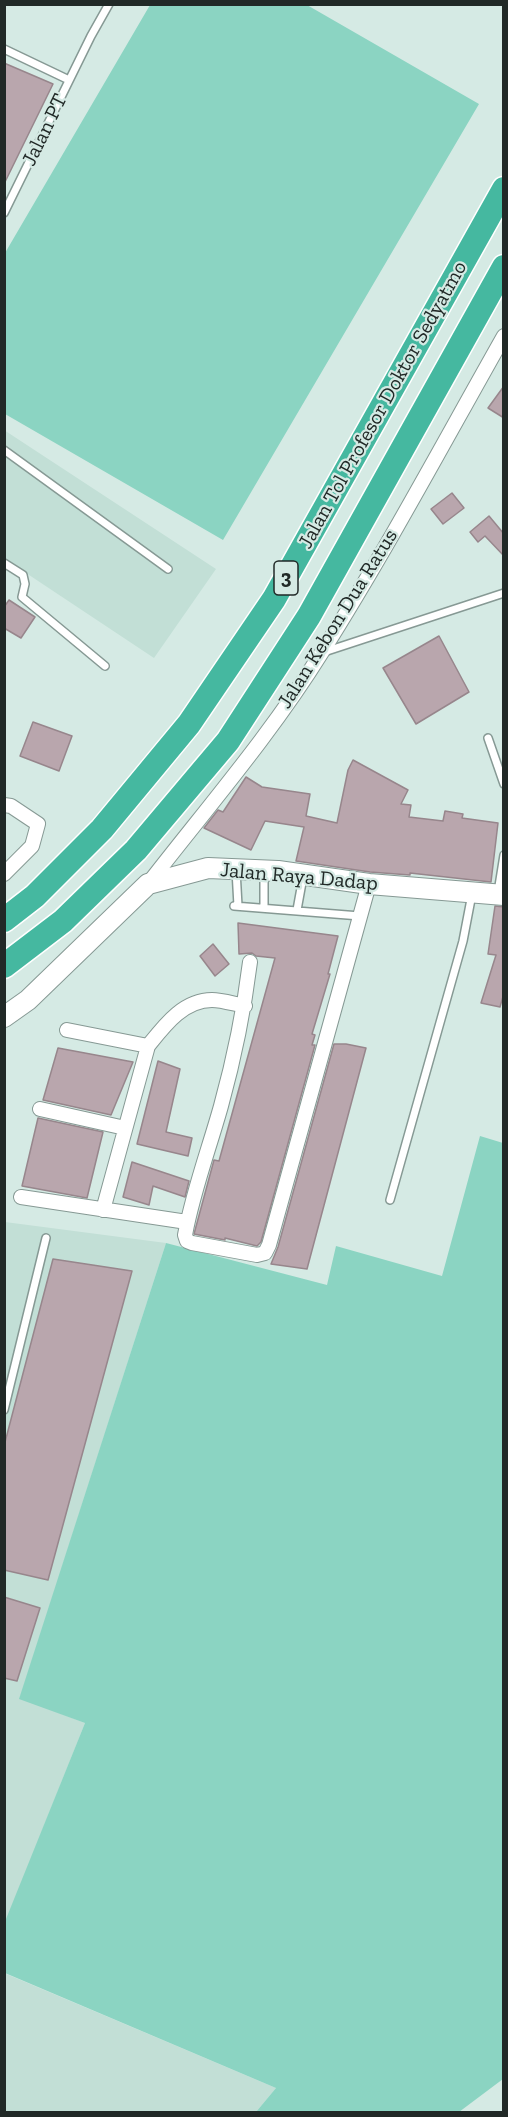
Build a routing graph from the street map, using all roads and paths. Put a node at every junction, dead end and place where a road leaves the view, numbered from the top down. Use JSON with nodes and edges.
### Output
{"nodes":[{"id":1,"x":109,"y":4,"type":"edge"},
{"id":2,"x":4,"y":49,"type":"edge"},
{"id":3,"x":69,"y":80,"type":"junction"},
{"id":4,"x":504,"y":189,"type":"edge"},
{"id":5,"x":4,"y":213,"type":"edge"},
{"id":6,"x":504,"y":267,"type":"edge"},
{"id":7,"x":504,"y":336,"type":"edge"},
{"id":8,"x":4,"y":450,"type":"edge"},
{"id":9,"x":4,"y":563,"type":"edge"},
{"id":10,"x":168,"y":569,"type":"dead end"},
{"id":11,"x":504,"y":593,"type":"edge"},
{"id":12,"x":322,"y":652,"type":"junction"},
{"id":13,"x":105,"y":666,"type":"dead end"},
{"id":14,"x":488,"y":738,"type":"dead end"},
{"id":15,"x":504,"y":784,"type":"edge"},
{"id":16,"x":4,"y":805,"type":"edge"},
{"id":17,"x":504,"y":855,"type":"edge"},
{"id":18,"x":236,"y":869,"type":"junction"},
{"id":19,"x":264,"y":871,"type":"junction"},
{"id":20,"x":4,"y":874,"type":"edge"},
{"id":21,"x":303,"y":874,"type":"junction"},
{"id":22,"x":148,"y":884,"type":"junction"},
{"id":23,"x":369,"y":884,"type":"junction"},
{"id":24,"x":473,"y":892,"type":"junction"},
{"id":25,"x":501,"y":895,"type":"edge"},
{"id":26,"x":264,"y":908,"type":"junction"},
{"id":27,"x":297,"y":910,"type":"junction"},
{"id":28,"x":360,"y":916,"type":"junction"},
{"id":29,"x":4,"y":920,"type":"edge"},
{"id":30,"x":250,"y":962,"type":"dead end"},
{"id":31,"x":4,"y":966,"type":"edge"},
{"id":32,"x":245,"y":1006,"type":"junction"},
{"id":33,"x":4,"y":1017,"type":"edge"},
{"id":34,"x":66,"y":1030,"type":"dead end"},
{"id":35,"x":148,"y":1046,"type":"junction"},
{"id":36,"x":40,"y":1109,"type":"dead end"},
{"id":37,"x":125,"y":1128,"type":"junction"},
{"id":38,"x":21,"y":1197,"type":"dead end"},
{"id":39,"x":390,"y":1200,"type":"dead end"},
{"id":40,"x":103,"y":1210,"type":"junction"},
{"id":41,"x":187,"y":1222,"type":"junction"},
{"id":42,"x":46,"y":1238,"type":"dead end"},
{"id":43,"x":4,"y":1410,"type":"edge"}],
"edges":[{"from":1,"to":3,"type":"lane","name":"Jalan PT"},
{"from":2,"to":3,"type":"lane","name":"Jalan PT"},
{"from":3,"to":5,"type":"lane","name":"Jalan PT"},
{"from":4,"to":29,"type":"highway","name":"Jalan Tol Profesor Doktor Sedyatmo","number":"3"},
{"from":6,"to":31,"type":"highway","name":"Jalan Tol Profesor Doktor Sedyatmo","number":"3"},
{"from":7,"to":12,"type":"street","name":"Jalan Kebon Dua Ratus"},
{"from":8,"to":10,"type":"lane"},
{"from":9,"to":13,"type":"lane"},
{"from":11,"to":12,"type":"lane"},
{"from":12,"to":22,"type":"street","name":"Jalan Kebon Dua Ratus"},
{"from":14,"to":15,"type":"lane"},
{"from":16,"to":20,"type":"street"},
{"from":17,"to":25,"type":"lane"},
{"from":18,"to":19,"type":"main road","name":"Jalan Raya Dadap"},
{"from":18,"to":22,"type":"main road","name":"Jalan Raya Dadap"},
{"from":18,"to":26,"type":"lane"},
{"from":19,"to":21,"type":"main road","name":"Jalan Raya Dadap"},
{"from":19,"to":26,"type":"lane"},
{"from":21,"to":23,"type":"main road","name":"Jalan Raya Dadap"},
{"from":21,"to":27,"type":"lane"},
{"from":22,"to":33,"type":"main road","name":"Jalan Raya Dadap"},
{"from":23,"to":24,"type":"main road","name":"Jalan Raya Dadap"},
{"from":23,"to":28,"type":"street"},
{"from":24,"to":25,"type":"main road","name":"Jalan Raya Dadap"},
{"from":24,"to":39,"type":"lane"},
{"from":26,"to":27,"type":"lane"},
{"from":27,"to":28,"type":"lane"},
{"from":28,"to":41,"type":"street"},
{"from":30,"to":32,"type":"street"},
{"from":32,"to":35,"type":"street"},
{"from":32,"to":41,"type":"street"},
{"from":34,"to":35,"type":"street"},
{"from":35,"to":37,"type":"street"},
{"from":36,"to":37,"type":"street"},
{"from":37,"to":40,"type":"street"},
{"from":38,"to":40,"type":"street"},
{"from":40,"to":41,"type":"street"},
{"from":42,"to":43,"type":"lane"}]}
